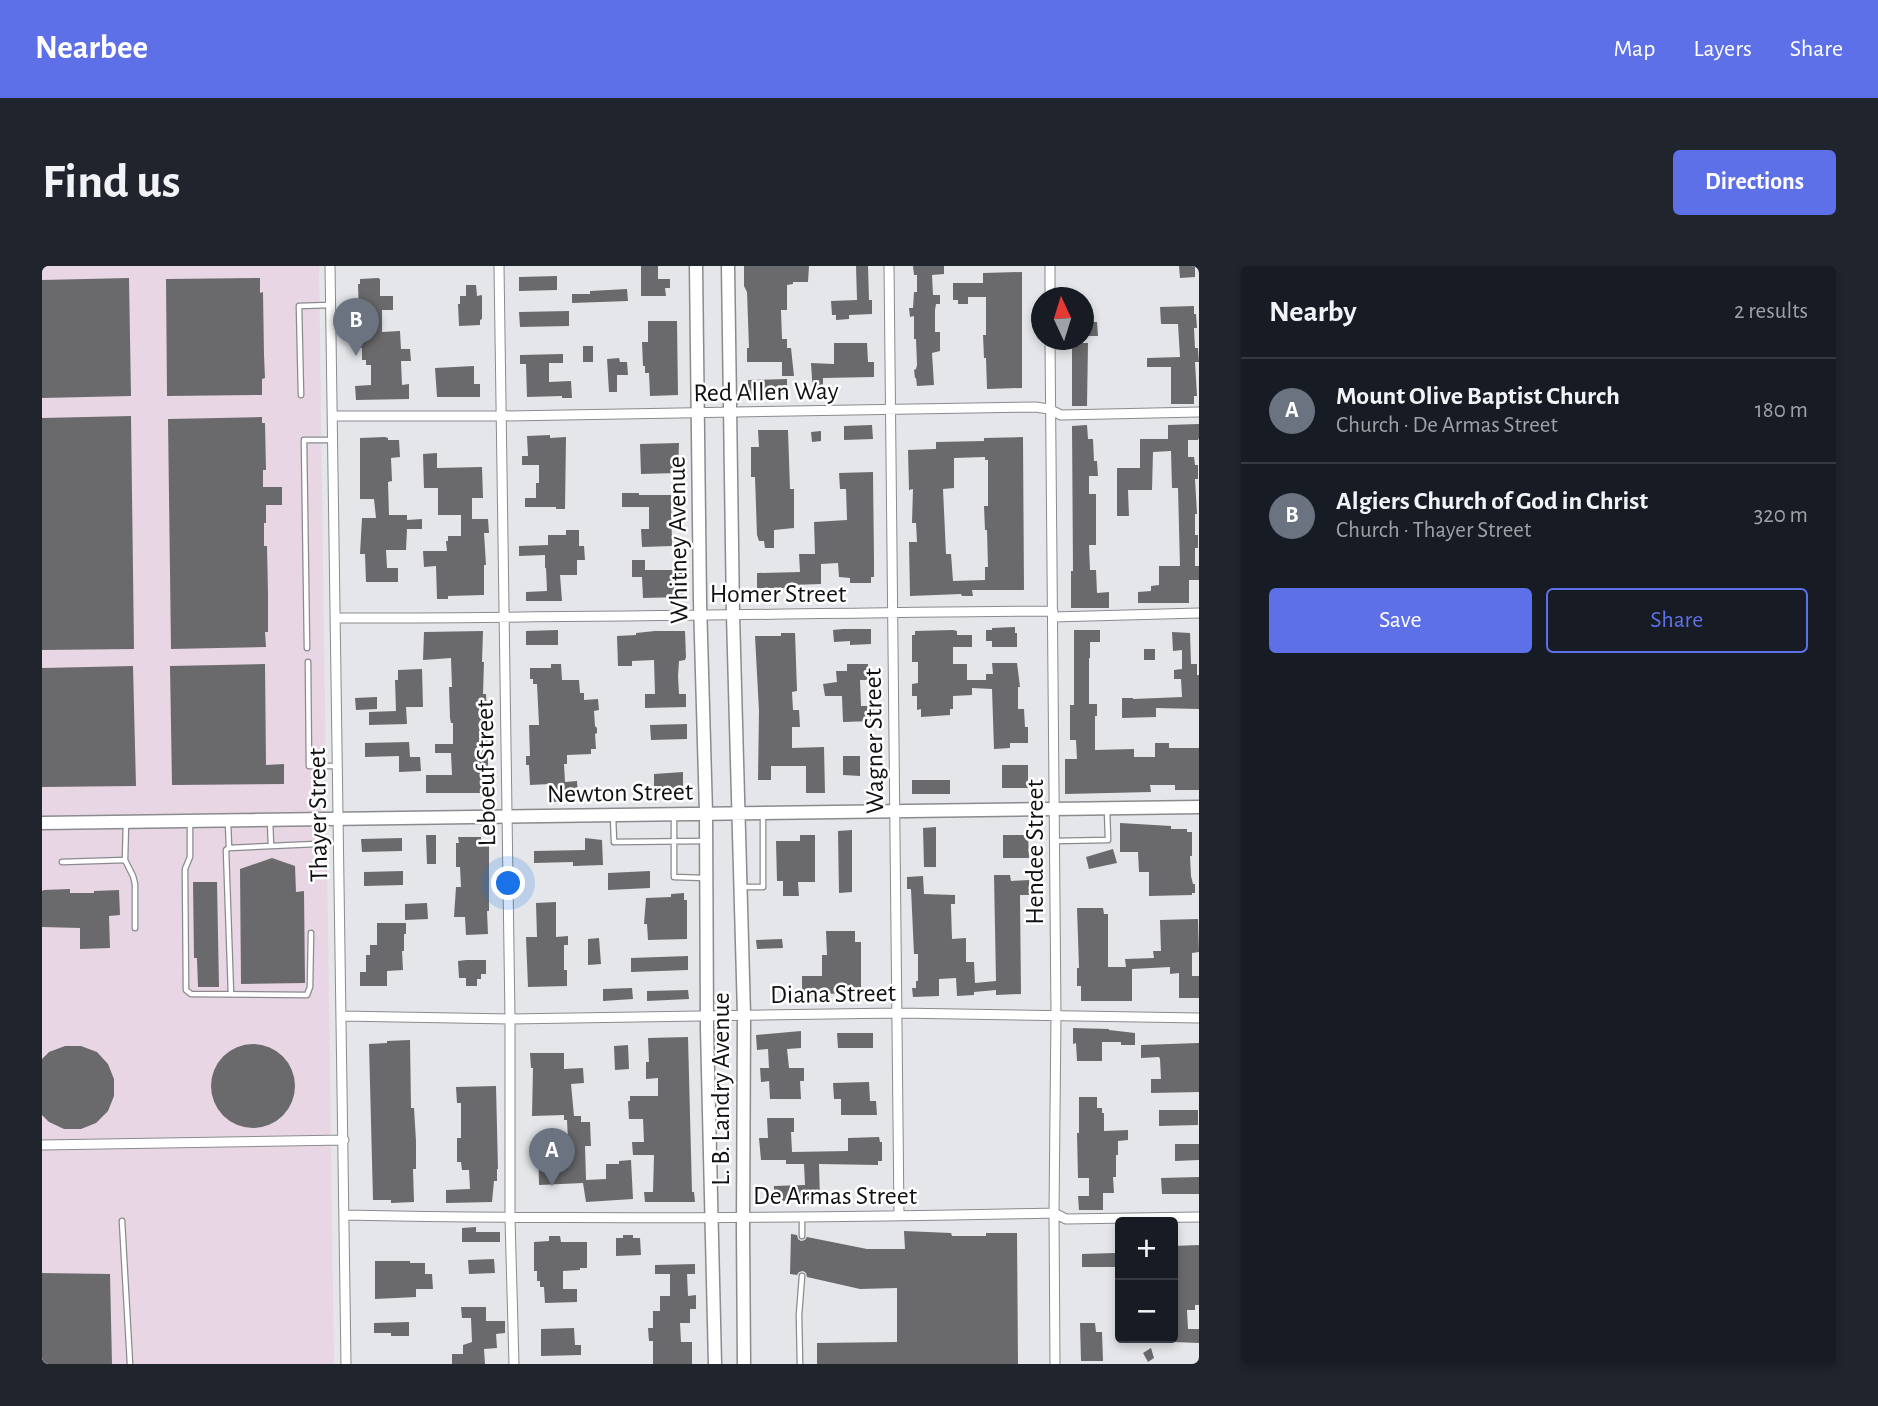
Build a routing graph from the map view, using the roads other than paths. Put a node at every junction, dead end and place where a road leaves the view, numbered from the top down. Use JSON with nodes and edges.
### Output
{"nodes":[{"id":1,"x":330,"y":266,"type":"edge"},
{"id":2,"x":499,"y":266,"type":"edge"},
{"id":3,"x":696,"y":266,"type":"edge"},
{"id":4,"x":727,"y":266,"type":"edge"},
{"id":5,"x":889,"y":266,"type":"edge"},
{"id":6,"x":1050,"y":266,"type":"edge"},
{"id":7,"x":1050,"y":287,"type":"edge"},
{"id":8,"x":331,"y":305,"type":"junction"},
{"id":9,"x":1050,"y":350,"type":"edge"},
{"id":10,"x":301,"y":395,"type":"dead end"},
{"id":11,"x":1049,"y":409,"type":"junction"},
{"id":12,"x":890,"y":411,"type":"junction"},
{"id":13,"x":731,"y":412,"type":"junction"},
{"id":14,"x":1199,"y":412,"type":"edge"},
{"id":15,"x":697,"y":413,"type":"junction"},
{"id":16,"x":333,"y":416,"type":"junction"},
{"id":17,"x":501,"y":416,"type":"junction"},
{"id":18,"x":333,"y":440,"type":"junction"},
{"id":19,"x":892,"y":613,"type":"junction"},
{"id":20,"x":1199,"y":613,"type":"edge"},
{"id":21,"x":700,"y":614,"type":"junction"},
{"id":22,"x":1053,"y":614,"type":"junction"},
{"id":23,"x":733,"y":615,"type":"junction"},
{"id":24,"x":336,"y":618,"type":"junction"},
{"id":25,"x":503,"y":618,"type":"junction"},
{"id":26,"x":307,"y":648,"type":"dead end"},
{"id":27,"x":307,"y":662,"type":"dead end"},
{"id":28,"x":338,"y":766,"type":"junction"},
{"id":29,"x":1199,"y":807,"type":"edge"},
{"id":30,"x":1107,"y":808,"type":"junction"},
{"id":31,"x":1055,"y":809,"type":"junction"},
{"id":32,"x":895,"y":811,"type":"junction"},
{"id":33,"x":739,"y":813,"type":"junction"},
{"id":34,"x":763,"y":813,"type":"junction"},
{"id":35,"x":674,"y":814,"type":"junction"},
{"id":36,"x":706,"y":814,"type":"junction"},
{"id":37,"x":613,"y":815,"type":"junction"},
{"id":38,"x":506,"y":816,"type":"junction"},
{"id":39,"x":338,"y":818,"type":"junction"},
{"id":40,"x":228,"y":820,"type":"junction"},
{"id":41,"x":270,"y":820,"type":"junction"},
{"id":42,"x":126,"y":821,"type":"junction"},
{"id":43,"x":190,"y":821,"type":"junction"},
{"id":44,"x":42,"y":823,"type":"edge"},
{"id":45,"x":706,"y":841,"type":"junction"},
{"id":46,"x":1055,"y":841,"type":"junction"},
{"id":47,"x":674,"y":842,"type":"junction"},
{"id":48,"x":316,"y":844,"type":"dead end"},
{"id":49,"x":271,"y":846,"type":"junction"},
{"id":50,"x":229,"y":848,"type":"junction"},
{"id":51,"x":125,"y":860,"type":"junction"},
{"id":52,"x":62,"y":862,"type":"dead end"},
{"id":53,"x":706,"y":878,"type":"junction"},
{"id":54,"x":741,"y":887,"type":"junction"},
{"id":55,"x":135,"y":928,"type":"dead end"},
{"id":56,"x":311,"y":933,"type":"dead end"},
{"id":57,"x":231,"y":994,"type":"junction"},
{"id":58,"x":898,"y":1013,"type":"junction"},
{"id":59,"x":744,"y":1015,"type":"junction"},
{"id":60,"x":1056,"y":1015,"type":"junction"},
{"id":61,"x":341,"y":1016,"type":"junction"},
{"id":62,"x":707,"y":1016,"type":"junction"},
{"id":63,"x":1199,"y":1018,"type":"edge"},
{"id":64,"x":510,"y":1019,"type":"junction"},
{"id":65,"x":344,"y":1140,"type":"junction"},
{"id":66,"x":42,"y":1145,"type":"edge"},
{"id":67,"x":1054,"y":1213,"type":"junction"},
{"id":68,"x":344,"y":1215,"type":"junction"},
{"id":69,"x":900,"y":1216,"type":"junction"},
{"id":70,"x":711,"y":1217,"type":"junction"},
{"id":71,"x":743,"y":1217,"type":"junction"},
{"id":72,"x":802,"y":1217,"type":"junction"},
{"id":73,"x":1199,"y":1217,"type":"edge"},
{"id":74,"x":510,"y":1218,"type":"junction"},
{"id":75,"x":122,"y":1221,"type":"dead end"},
{"id":76,"x":802,"y":1236,"type":"dead end"},
{"id":77,"x":802,"y":1276,"type":"dead end"},
{"id":78,"x":130,"y":1364,"type":"edge"},
{"id":79,"x":346,"y":1364,"type":"edge"},
{"id":80,"x":514,"y":1364,"type":"edge"},
{"id":81,"x":715,"y":1364,"type":"edge"},
{"id":82,"x":744,"y":1364,"type":"edge"},
{"id":83,"x":800,"y":1364,"type":"edge"},
{"id":84,"x":1055,"y":1364,"type":"edge"}],
"edges":[{"from":1,"to":8,"type":"street","name":"Thayer Street"},
{"from":2,"to":17,"type":"street","name":"Leboeuf Street"},
{"from":3,"to":15,"type":"street","name":"Whitney Avenue"},
{"from":4,"to":13,"type":"street","name":"Whitney Avenue"},
{"from":5,"to":12,"type":"street","name":"Wagner Street"},
{"from":6,"to":7,"type":"street"},
{"from":8,"to":10,"type":"lane"},
{"from":8,"to":16,"type":"street","name":"Thayer Street"},
{"from":9,"to":11,"type":"street","name":"Hendee Street"},
{"from":11,"to":12,"type":"street","name":"Red Allen Way"},
{"from":11,"to":14,"type":"street","name":"Red Allen Way"},
{"from":11,"to":22,"type":"street","name":"Hendee Street"},
{"from":12,"to":13,"type":"street","name":"Red Allen Way"},
{"from":12,"to":19,"type":"street","name":"Wagner Street"},
{"from":13,"to":15,"type":"street","name":"Red Allen Way"},
{"from":13,"to":23,"type":"street","name":"Whitney Avenue"},
{"from":15,"to":17,"type":"street","name":"Red Allen Way"},
{"from":15,"to":21,"type":"street","name":"Whitney Avenue"},
{"from":16,"to":17,"type":"street","name":"Red Allen Way"},
{"from":16,"to":18,"type":"street","name":"Thayer Street"},
{"from":17,"to":25,"type":"street","name":"Leboeuf Street"},
{"from":18,"to":24,"type":"street","name":"Thayer Street"},
{"from":18,"to":26,"type":"lane"},
{"from":19,"to":22,"type":"street","name":"Homer Street"},
{"from":19,"to":23,"type":"street","name":"Homer Street"},
{"from":19,"to":32,"type":"street","name":"Wagner Street"},
{"from":20,"to":22,"type":"street","name":"Homer Street"},
{"from":21,"to":23,"type":"street","name":"Homer Street"},
{"from":21,"to":25,"type":"street","name":"Homer Street"},
{"from":21,"to":36,"type":"street","name":"Whitney Avenue"},
{"from":22,"to":31,"type":"street","name":"Hendee Street"},
{"from":23,"to":33,"type":"street","name":"Whitney Avenue"},
{"from":24,"to":25,"type":"street","name":"Homer Street"},
{"from":24,"to":28,"type":"street","name":"Thayer Street"},
{"from":25,"to":38,"type":"street","name":"Leboeuf Street"},
{"from":27,"to":28,"type":"lane"},
{"from":28,"to":39,"type":"street","name":"Thayer Street"},
{"from":29,"to":30,"type":"street","name":"Newton Street"},
{"from":30,"to":31,"type":"street","name":"Newton Street"},
{"from":30,"to":46,"type":"lane"},
{"from":31,"to":32,"type":"street","name":"Newton Street"},
{"from":31,"to":46,"type":"street","name":"Hendee Street"},
{"from":32,"to":34,"type":"street","name":"Newton Street"},
{"from":32,"to":58,"type":"street","name":"Wagner Street"},
{"from":33,"to":34,"type":"street","name":"Newton Street"},
{"from":33,"to":36,"type":"street","name":"Newton Street"},
{"from":33,"to":54,"type":"street","name":"L. B. Landry Avenue"},
{"from":34,"to":54,"type":"lane"},
{"from":35,"to":36,"type":"street","name":"Newton Street"},
{"from":35,"to":37,"type":"street","name":"Newton Street"},
{"from":35,"to":47,"type":"lane"},
{"from":36,"to":45,"type":"street","name":"L. B. Landry Avenue"},
{"from":37,"to":38,"type":"street","name":"Newton Street"},
{"from":37,"to":47,"type":"lane"},
{"from":38,"to":39,"type":"street","name":"Newton Street"},
{"from":38,"to":64,"type":"street","name":"Leboeuf Street"},
{"from":39,"to":41,"type":"street","name":"Newton Street"},
{"from":39,"to":61,"type":"street","name":"Thayer Street"},
{"from":40,"to":41,"type":"street","name":"Newton Street"},
{"from":40,"to":43,"type":"street","name":"Newton Street"},
{"from":40,"to":50,"type":"lane"},
{"from":41,"to":49,"type":"lane"},
{"from":42,"to":43,"type":"street","name":"Newton Street"},
{"from":42,"to":44,"type":"street","name":"Newton Street"},
{"from":42,"to":51,"type":"lane"},
{"from":43,"to":57,"type":"lane"},
{"from":45,"to":47,"type":"lane"},
{"from":45,"to":53,"type":"street","name":"L. B. Landry Avenue"},
{"from":46,"to":60,"type":"street","name":"Hendee Street"},
{"from":47,"to":53,"type":"lane"},
{"from":48,"to":49,"type":"lane"},
{"from":49,"to":50,"type":"lane"},
{"from":50,"to":57,"type":"lane"},
{"from":51,"to":52,"type":"lane"},
{"from":51,"to":55,"type":"lane"},
{"from":53,"to":62,"type":"street","name":"L. B. Landry Avenue"},
{"from":54,"to":59,"type":"street","name":"L. B. Landry Avenue"},
{"from":56,"to":57,"type":"lane"},
{"from":58,"to":59,"type":"street","name":"Diana Street"},
{"from":58,"to":60,"type":"street","name":"Diana Street"},
{"from":58,"to":69,"type":"street","name":"Wagner Street"},
{"from":59,"to":62,"type":"street","name":"Diana Street"},
{"from":59,"to":71,"type":"street","name":"L. B. Landry Avenue"},
{"from":60,"to":63,"type":"street","name":"Diana Street"},
{"from":60,"to":67,"type":"street","name":"Hendee Street"},
{"from":61,"to":64,"type":"street","name":"Diana Street"},
{"from":61,"to":65,"type":"street","name":"Thayer Street"},
{"from":62,"to":64,"type":"street","name":"Diana Street"},
{"from":62,"to":70,"type":"street","name":"L. B. Landry Avenue"},
{"from":64,"to":74,"type":"street","name":"Leboeuf Street"},
{"from":65,"to":66,"type":"street"},
{"from":65,"to":68,"type":"street","name":"Thayer Street"},
{"from":67,"to":69,"type":"street","name":"De Armas Street"},
{"from":67,"to":73,"type":"street","name":"De Armas Street"},
{"from":67,"to":84,"type":"street","name":"Hendee Street"},
{"from":68,"to":74,"type":"street","name":"De Armas Street"},
{"from":68,"to":79,"type":"street","name":"Thayer Street"},
{"from":69,"to":72,"type":"street","name":"De Armas Street"},
{"from":70,"to":71,"type":"street","name":"De Armas Street"},
{"from":70,"to":74,"type":"street","name":"De Armas Street"},
{"from":70,"to":81,"type":"street","name":"L. B. Landry Avenue"},
{"from":71,"to":72,"type":"street","name":"De Armas Street"},
{"from":71,"to":82,"type":"street","name":"L. B. Landry Avenue"},
{"from":72,"to":76,"type":"lane"},
{"from":74,"to":80,"type":"street","name":"Leboeuf Street"},
{"from":75,"to":78,"type":"lane"},
{"from":77,"to":83,"type":"lane"}]}
